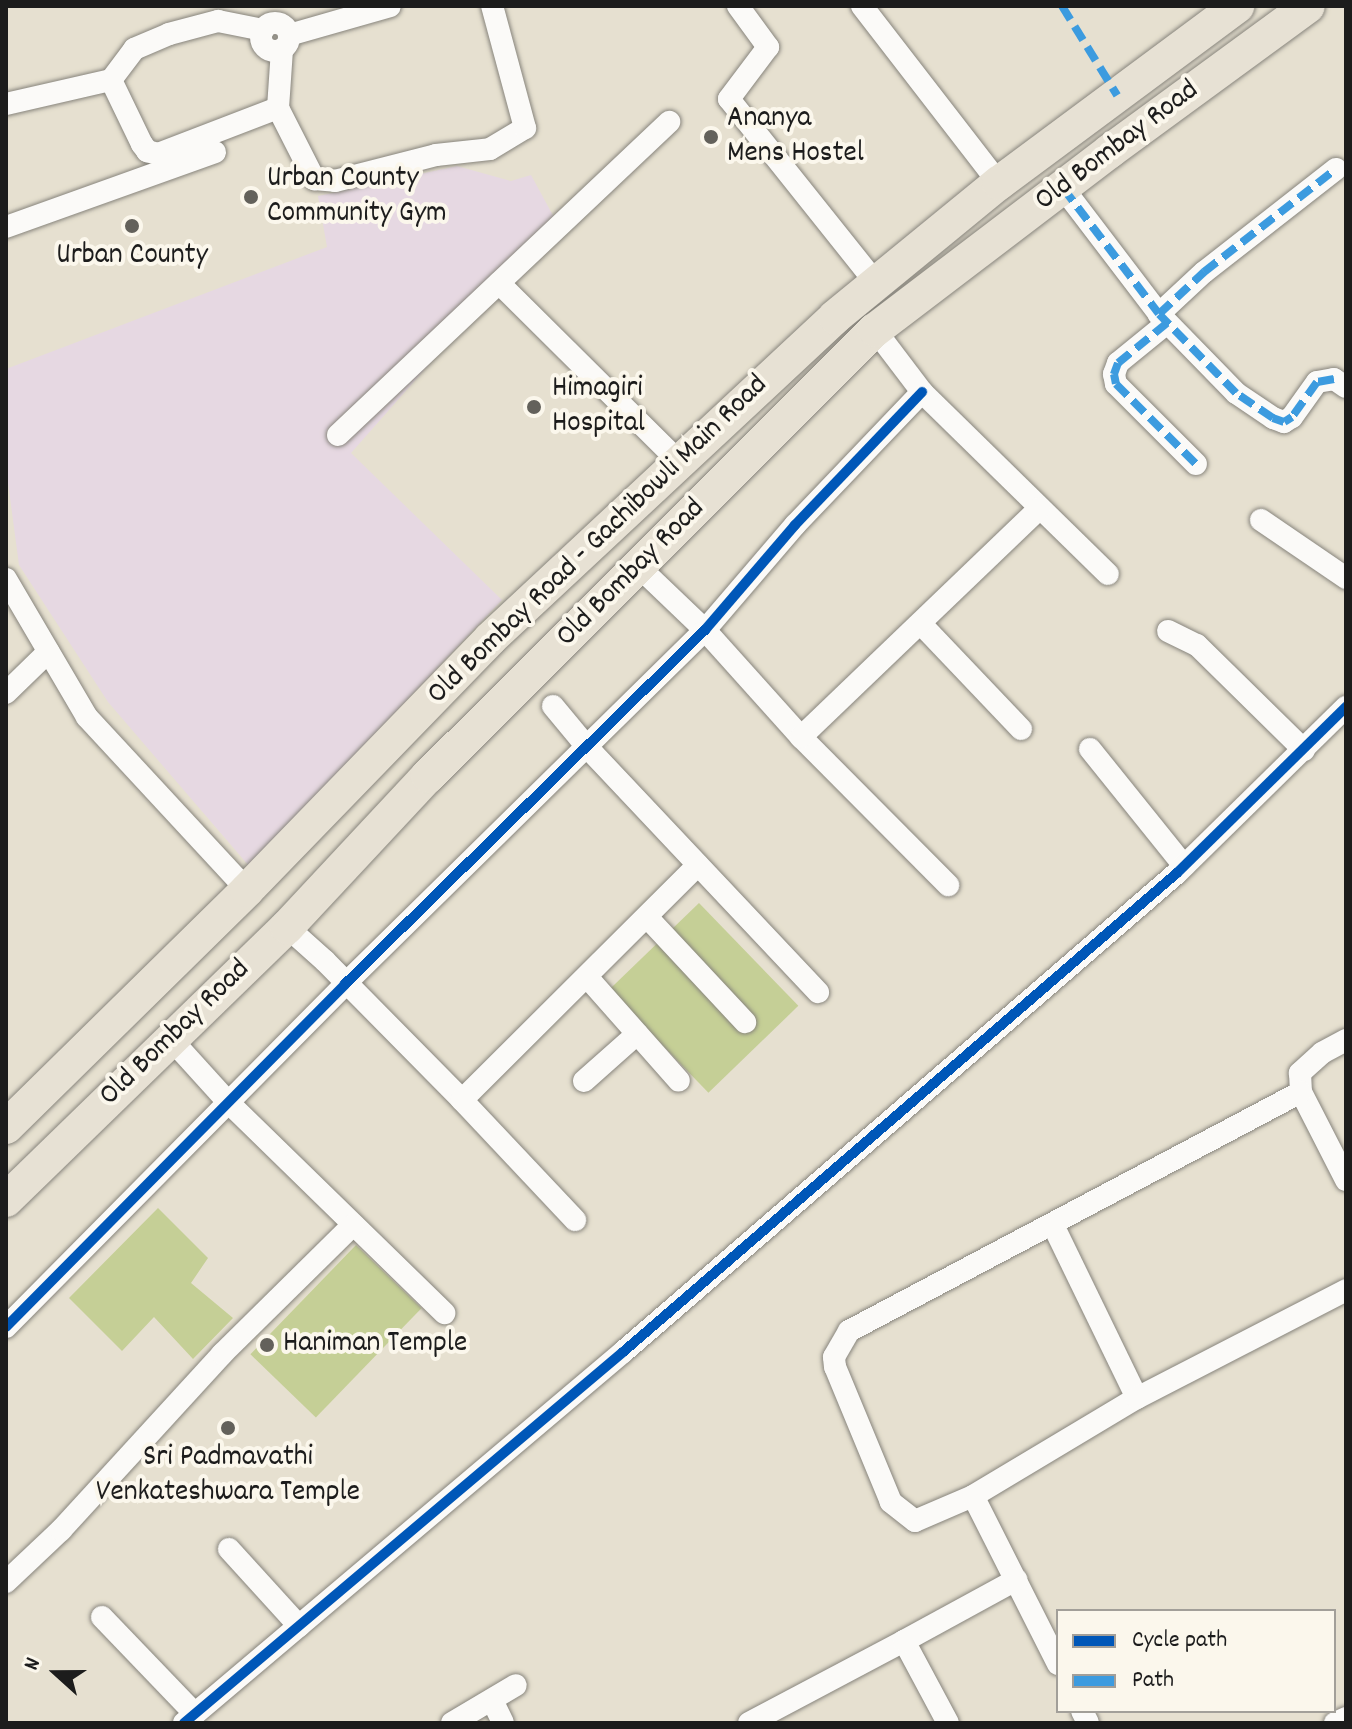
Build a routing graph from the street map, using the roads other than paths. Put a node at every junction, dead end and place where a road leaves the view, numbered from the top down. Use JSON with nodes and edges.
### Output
{"nodes":[{"id":1,"x":390,"y":6,"type":"edge"},
{"id":2,"x":492,"y":6,"type":"edge"},
{"id":3,"x":738,"y":6,"type":"edge"},
{"id":4,"x":862,"y":6,"type":"edge"},
{"id":5,"x":1237,"y":6,"type":"edge"},
{"id":6,"x":1308,"y":6,"type":"edge"},
{"id":7,"x":285,"y":42,"type":"junction"},
{"id":8,"x":111,"y":80,"type":"junction"},
{"id":9,"x":6,"y":104,"type":"edge"},
{"id":10,"x":278,"y":108,"type":"junction"},
{"id":11,"x":669,"y":122,"type":"dead end"},
{"id":12,"x":215,"y":152,"type":"dead end"},
{"id":13,"x":1336,"y":169,"type":"dead end"},
{"id":14,"x":999,"y":183,"type":"junction"},
{"id":15,"x":1063,"y":188,"type":"junction"},
{"id":16,"x":6,"y":227,"type":"edge"},
{"id":17,"x":875,"y":282,"type":"junction"},
{"id":18,"x":499,"y":283,"type":"junction"},
{"id":19,"x":1163,"y":318,"type":"junction"},
{"id":20,"x":875,"y":330,"type":"junction"},
{"id":21,"x":1346,"y":387,"type":"edge"},
{"id":22,"x":922,"y":392,"type":"junction"},
{"id":23,"x":338,"y":435,"type":"dead end"},
{"id":24,"x":678,"y":461,"type":"junction"},
{"id":25,"x":1196,"y":464,"type":"dead end"},
{"id":26,"x":1039,"y":509,"type":"junction"},
{"id":27,"x":1261,"y":520,"type":"dead end"},
{"id":28,"x":639,"y":567,"type":"junction"},
{"id":29,"x":1108,"y":574,"type":"dead end"},
{"id":30,"x":1346,"y":578,"type":"edge"},
{"id":31,"x":6,"y":579,"type":"edge"},
{"id":32,"x":921,"y":624,"type":"junction"},
{"id":33,"x":705,"y":630,"type":"junction"},
{"id":34,"x":1168,"y":631,"type":"dead end"},
{"id":35,"x":48,"y":652,"type":"junction"},
{"id":36,"x":6,"y":693,"type":"edge"},
{"id":37,"x":553,"y":706,"type":"dead end"},
{"id":38,"x":1346,"y":707,"type":"edge"},
{"id":39,"x":1021,"y":729,"type":"dead end"},
{"id":40,"x":801,"y":737,"type":"junction"},
{"id":41,"x":587,"y":747,"type":"junction"},
{"id":42,"x":1090,"y":749,"type":"dead end"},
{"id":43,"x":1304,"y":750,"type":"junction"},
{"id":44,"x":698,"y":865,"type":"junction"},
{"id":45,"x":1184,"y":866,"type":"junction"},
{"id":46,"x":948,"y":885,"type":"dead end"},
{"id":47,"x":247,"y":890,"type":"junction"},
{"id":48,"x":647,"y":917,"type":"junction"},
{"id":49,"x":287,"y":927,"type":"junction"},
{"id":50,"x":588,"y":978,"type":"junction"},
{"id":51,"x":345,"y":984,"type":"junction"},
{"id":52,"x":818,"y":992,"type":"dead end"},
{"id":53,"x":745,"y":1022,"type":"dead end"},
{"id":54,"x":637,"y":1034,"type":"junction"},
{"id":55,"x":170,"y":1038,"type":"junction"},
{"id":56,"x":1346,"y":1040,"type":"edge"},
{"id":57,"x":584,"y":1081,"type":"dead end"},
{"id":58,"x":679,"y":1081,"type":"dead end"},
{"id":59,"x":1301,"y":1092,"type":"junction"},
{"id":60,"x":462,"y":1100,"type":"junction"},
{"id":61,"x":229,"y":1103,"type":"junction"},
{"id":62,"x":6,"y":1127,"type":"edge"},
{"id":63,"x":1346,"y":1180,"type":"edge"},
{"id":64,"x":6,"y":1200,"type":"edge"},
{"id":65,"x":575,"y":1220,"type":"dead end"},
{"id":66,"x":353,"y":1225,"type":"junction"},
{"id":67,"x":1053,"y":1225,"type":"junction"},
{"id":68,"x":1346,"y":1290,"type":"edge"},
{"id":69,"x":444,"y":1313,"type":"dead end"},
{"id":70,"x":6,"y":1327,"type":"edge"},
{"id":71,"x":1137,"y":1398,"type":"junction"},
{"id":72,"x":973,"y":1496,"type":"junction"},
{"id":73,"x":229,"y":1549,"type":"dead end"},
{"id":74,"x":1016,"y":1580,"type":"junction"},
{"id":75,"x":6,"y":1582,"type":"edge"},
{"id":76,"x":102,"y":1617,"type":"dead end"},
{"id":77,"x":299,"y":1626,"type":"junction"},
{"id":78,"x":904,"y":1641,"type":"junction"},
{"id":79,"x":1056,"y":1660,"type":"edge"},
{"id":80,"x":516,"y":1685,"type":"dead end"},
{"id":81,"x":492,"y":1700,"type":"junction"},
{"id":82,"x":190,"y":1718,"type":"edge"},
{"id":83,"x":1346,"y":1718,"type":"edge"},
{"id":84,"x":452,"y":1723,"type":"edge"},
{"id":85,"x":503,"y":1723,"type":"edge"},
{"id":86,"x":749,"y":1723,"type":"edge"},
{"id":87,"x":948,"y":1723,"type":"edge"},
{"id":88,"x":1336,"y":1723,"type":"edge"}],
"edges":[{"from":1,"to":7,"type":"street"},
{"from":2,"to":10,"type":"street"},
{"from":3,"to":17,"type":"street"},
{"from":4,"to":14,"type":"street"},
{"from":5,"to":14,"type":"main road","name":"Old Bombay Road - Gachibowli Main Road"},
{"from":6,"to":15,"type":"main road","name":"Old Bombay Road"},
{"from":7,"to":8,"type":"street"},
{"from":7,"to":10,"type":"street"},
{"from":8,"to":9,"type":"street"},
{"from":8,"to":10,"type":"street"},
{"from":11,"to":18,"type":"street"},
{"from":12,"to":16,"type":"street"},
{"from":13,"to":19,"type":"street"},
{"from":14,"to":17,"type":"main road","name":"Old Bombay Road - Gachibowli Main Road"},
{"from":15,"to":19,"type":"street"},
{"from":15,"to":20,"type":"main road","name":"Old Bombay Road"},
{"from":17,"to":24,"type":"main road","name":"Old Bombay Road - Gachibowli Main Road"},
{"from":18,"to":23,"type":"street"},
{"from":18,"to":24,"type":"street"},
{"from":19,"to":21,"type":"street"},
{"from":19,"to":25,"type":"street"},
{"from":20,"to":22,"type":"street"},
{"from":20,"to":28,"type":"main road","name":"Old Bombay Road"},
{"from":22,"to":26,"type":"street"},
{"from":22,"to":33,"type":"street"},
{"from":24,"to":47,"type":"main road","name":"Old Bombay Road - Gachibowli Main Road"},
{"from":26,"to":29,"type":"street"},
{"from":26,"to":32,"type":"street"},
{"from":27,"to":30,"type":"street"},
{"from":28,"to":33,"type":"street"},
{"from":28,"to":49,"type":"main road","name":"Old Bombay Road"},
{"from":31,"to":35,"type":"street"},
{"from":32,"to":39,"type":"street"},
{"from":32,"to":40,"type":"street"},
{"from":33,"to":40,"type":"street"},
{"from":33,"to":41,"type":"street"},
{"from":34,"to":43,"type":"street"},
{"from":35,"to":36,"type":"street"},
{"from":35,"to":47,"type":"street"},
{"from":37,"to":41,"type":"street"},
{"from":38,"to":43,"type":"street"},
{"from":40,"to":46,"type":"street"},
{"from":41,"to":44,"type":"street"},
{"from":41,"to":51,"type":"street"},
{"from":42,"to":45,"type":"street"},
{"from":43,"to":45,"type":"street"},
{"from":44,"to":48,"type":"street"},
{"from":44,"to":52,"type":"street"},
{"from":45,"to":77,"type":"street"},
{"from":47,"to":62,"type":"main road","name":"Old Bombay Road - Gachibowli Main Road"},
{"from":48,"to":50,"type":"street"},
{"from":48,"to":53,"type":"street"},
{"from":49,"to":51,"type":"street"},
{"from":49,"to":55,"type":"main road","name":"Old Bombay Road"},
{"from":50,"to":54,"type":"street"},
{"from":50,"to":60,"type":"street"},
{"from":51,"to":60,"type":"street"},
{"from":51,"to":61,"type":"street"},
{"from":54,"to":57,"type":"street"},
{"from":54,"to":58,"type":"street"},
{"from":55,"to":61,"type":"street"},
{"from":55,"to":64,"type":"main road","name":"Old Bombay Road"},
{"from":56,"to":59,"type":"street"},
{"from":59,"to":63,"type":"street"},
{"from":59,"to":67,"type":"street"},
{"from":60,"to":65,"type":"street"},
{"from":61,"to":66,"type":"street"},
{"from":61,"to":70,"type":"street"},
{"from":66,"to":69,"type":"street"},
{"from":66,"to":75,"type":"street"},
{"from":67,"to":71,"type":"street"},
{"from":67,"to":72,"type":"street"},
{"from":68,"to":71,"type":"street"},
{"from":71,"to":72,"type":"street"},
{"from":72,"to":74,"type":"street"},
{"from":73,"to":77,"type":"street"},
{"from":74,"to":78,"type":"street"},
{"from":74,"to":79,"type":"street"},
{"from":76,"to":82,"type":"street"},
{"from":77,"to":82,"type":"street"},
{"from":78,"to":86,"type":"street"},
{"from":78,"to":87,"type":"street"},
{"from":80,"to":81,"type":"street"},
{"from":81,"to":84,"type":"street"},
{"from":81,"to":85,"type":"street"},
{"from":83,"to":88,"type":"street"}]}
